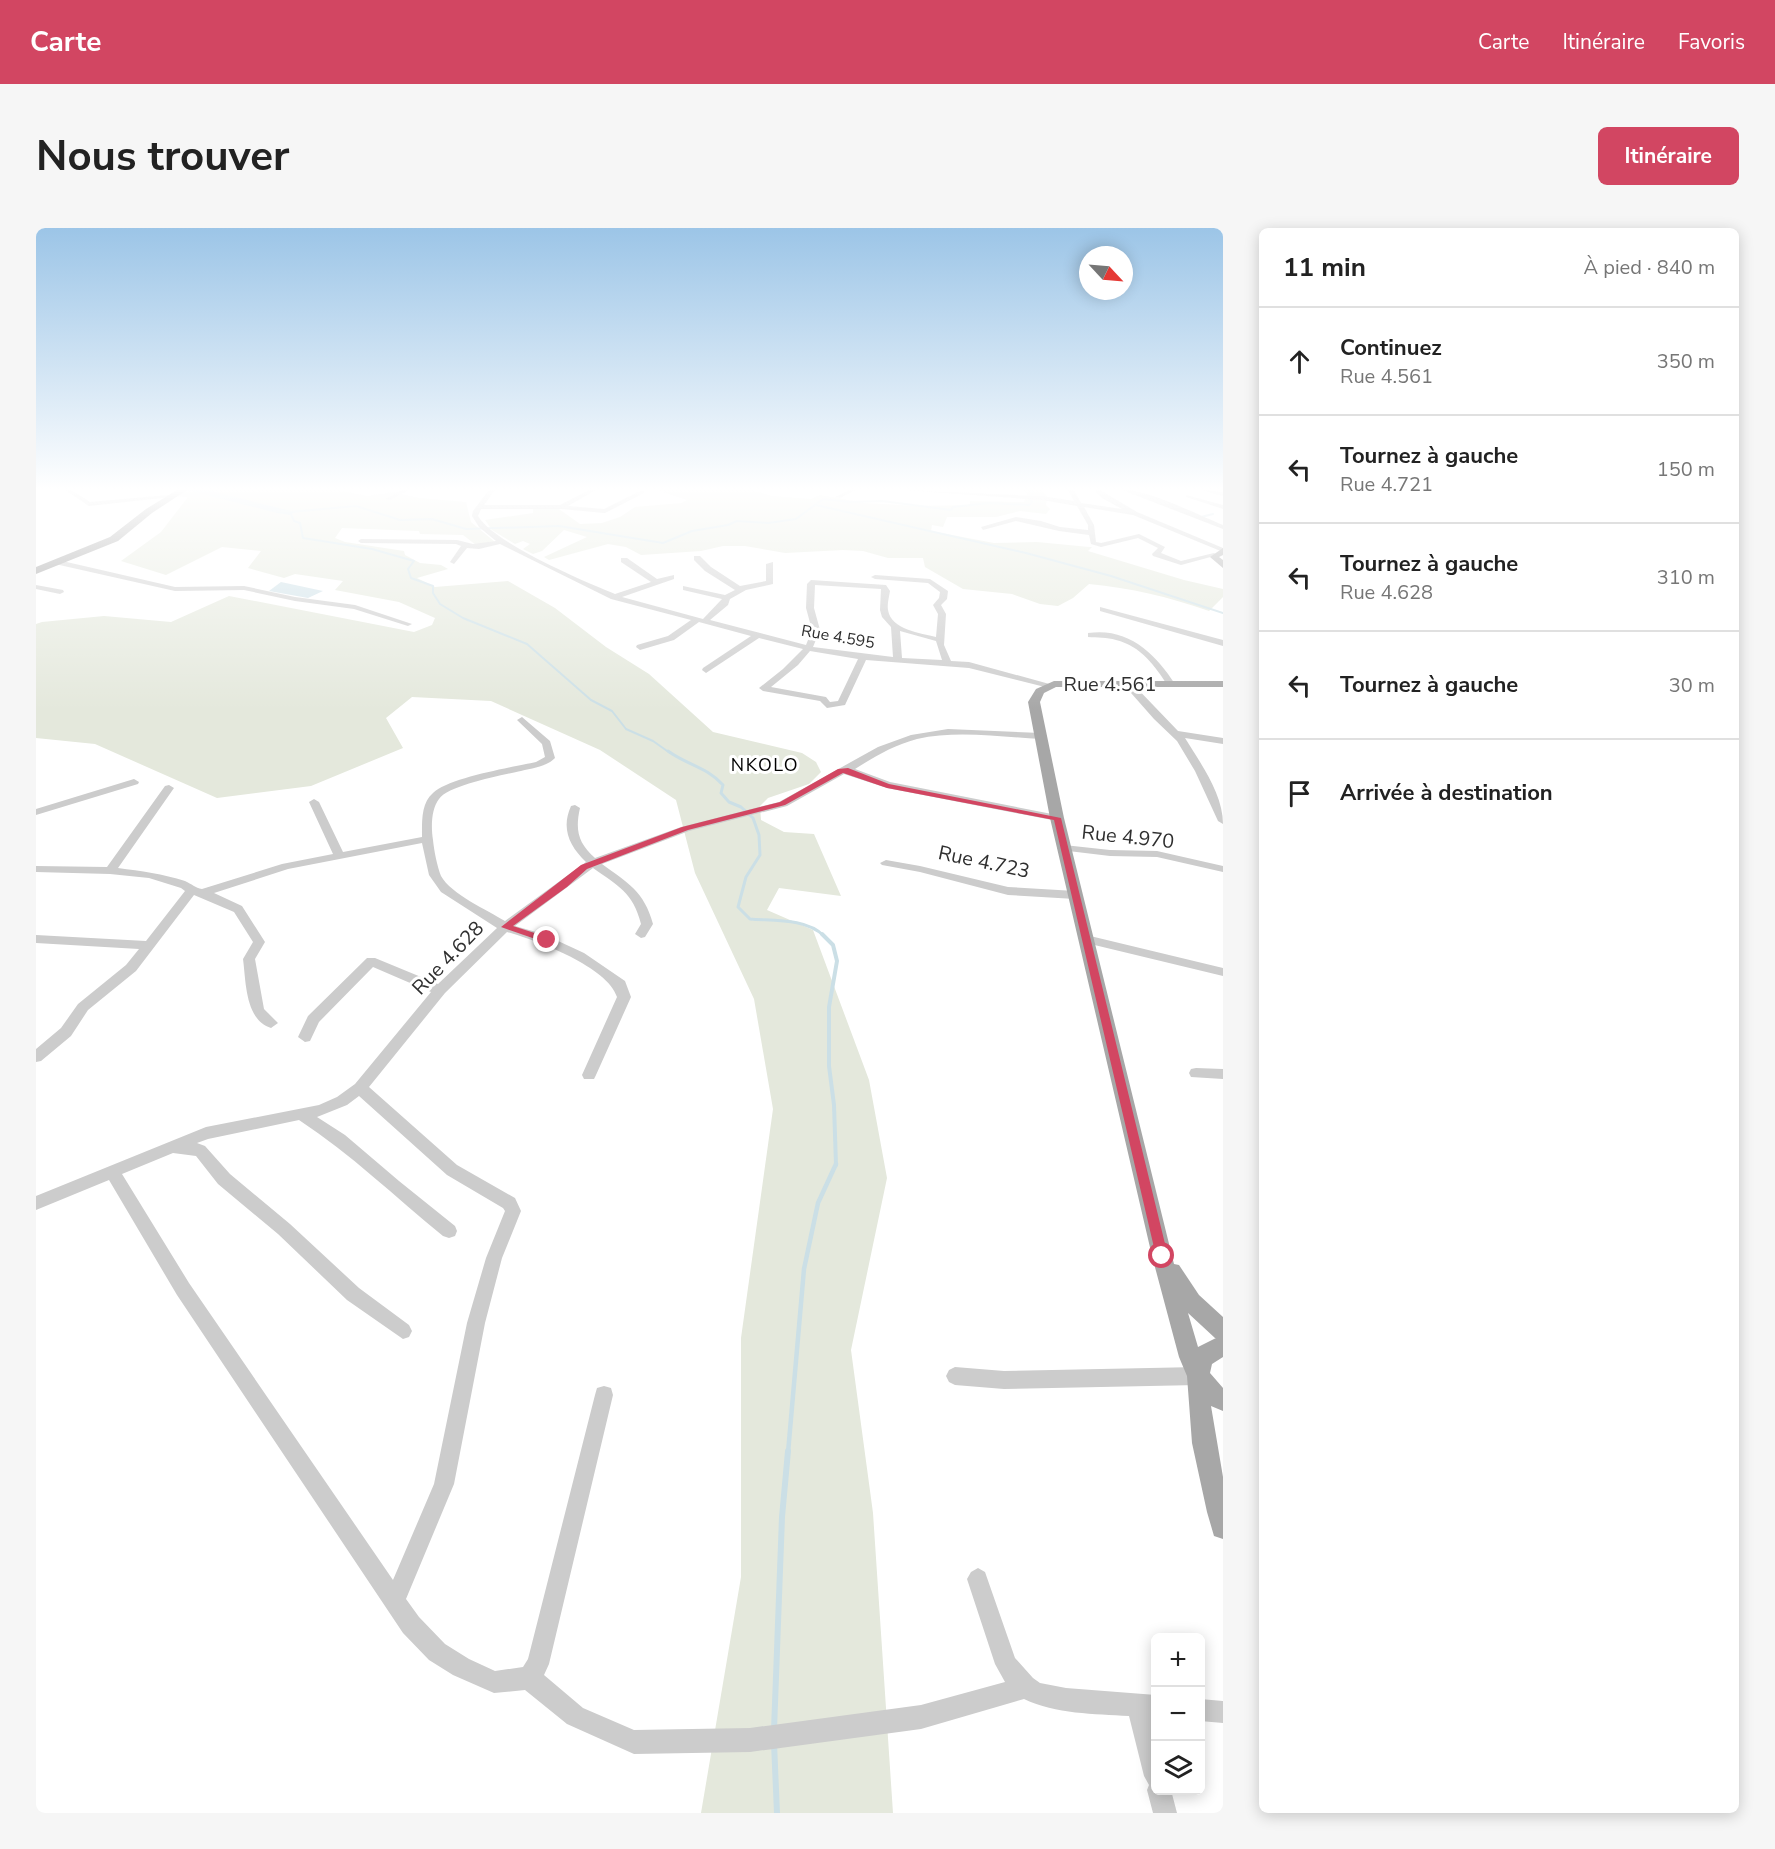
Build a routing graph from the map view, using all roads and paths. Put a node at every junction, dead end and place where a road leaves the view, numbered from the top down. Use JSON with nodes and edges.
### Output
{"nodes":[{"id":1,"x":53,"y":564,"type":"edge"},
{"id":2,"x":67,"y":564,"type":"edge"},
{"id":3,"x":547,"y":564,"type":"edge"},
{"id":4,"x":630,"y":564,"type":"edge"},
{"id":5,"x":703,"y":564,"type":"edge"},
{"id":6,"x":770,"y":564,"type":"dead end"},
{"id":7,"x":36,"y":571,"type":"edge"},
{"id":8,"x":671,"y":577,"type":"dead end"},
{"id":9,"x":875,"y":577,"type":"dead end"},
{"id":10,"x":656,"y":582,"type":"junction"},
{"id":11,"x":36,"y":587,"type":"edge"},
{"id":12,"x":686,"y":588,"type":"dead end"},
{"id":13,"x":739,"y":589,"type":"junction"},
{"id":14,"x":60,"y":592,"type":"dead end"},
{"id":15,"x":614,"y":597,"type":"junction"},
{"id":16,"x":726,"y":598,"type":"junction"},
{"id":17,"x":1103,"y":609,"type":"dead end"},
{"id":18,"x":700,"y":621,"type":"junction"},
{"id":19,"x":408,"y":624,"type":"dead end"},
{"id":20,"x":895,"y":626,"type":"junction"},
{"id":21,"x":757,"y":635,"type":"junction"},
{"id":22,"x":1091,"y":635,"type":"dead end"},
{"id":23,"x":940,"y":640,"type":"junction"},
{"id":24,"x":1223,"y":643,"type":"edge"},
{"id":25,"x":640,"y":647,"type":"dead end"},
{"id":26,"x":808,"y":648,"type":"junction"},
{"id":27,"x":863,"y":657,"type":"junction"},
{"id":28,"x":898,"y":660,"type":"junction"},
{"id":29,"x":947,"y":663,"type":"junction"},
{"id":30,"x":706,"y":670,"type":"dead end"},
{"id":31,"x":1128,"y":683,"type":"junction"},
{"id":32,"x":1171,"y":684,"type":"junction"},
{"id":33,"x":1223,"y":684,"type":"edge"},
{"id":34,"x":1049,"y":685,"type":"junction"},
{"id":35,"x":522,"y":720,"type":"dead end"},
{"id":36,"x":1177,"y":734,"type":"junction"},
{"id":37,"x":1041,"y":736,"type":"junction"},
{"id":38,"x":1223,"y":741,"type":"edge"},
{"id":39,"x":848,"y":770,"type":"junction"},
{"id":40,"x":134,"y":782,"type":"dead end"},
{"id":41,"x":169,"y":788,"type":"dead end"},
{"id":42,"x":314,"y":802,"type":"dead end"},
{"id":43,"x":575,"y":808,"type":"dead end"},
{"id":44,"x":36,"y":812,"type":"edge"},
{"id":45,"x":1057,"y":818,"type":"junction"},
{"id":46,"x":1223,"y":821,"type":"edge"},
{"id":47,"x":427,"y":839,"type":"junction"},
{"id":48,"x":1064,"y":848,"type":"junction"},
{"id":49,"x":339,"y":855,"type":"junction"},
{"id":50,"x":592,"y":863,"type":"junction"},
{"id":51,"x":886,"y":863,"type":"dead end"},
{"id":52,"x":36,"y":869,"type":"edge"},
{"id":53,"x":1223,"y":869,"type":"edge"},
{"id":54,"x":110,"y":871,"type":"junction"},
{"id":55,"x":197,"y":892,"type":"junction"},
{"id":56,"x":1075,"y":895,"type":"junction"},
{"id":57,"x":506,"y":927,"type":"junction"},
{"id":58,"x":641,"y":934,"type":"dead end"},
{"id":59,"x":36,"y":939,"type":"edge"},
{"id":60,"x":1086,"y":939,"type":"junction"},
{"id":61,"x":149,"y":945,"type":"junction"},
{"id":62,"x":1223,"y":972,"type":"edge"},
{"id":63,"x":440,"y":990,"type":"junction"},
{"id":64,"x":270,"y":1023,"type":"dead end"},
{"id":65,"x":304,"y":1037,"type":"dead end"},
{"id":66,"x":36,"y":1057,"type":"edge"},
{"id":67,"x":1196,"y":1073,"type":"dead end"},
{"id":68,"x":1223,"y":1074,"type":"edge"},
{"id":69,"x":589,"y":1075,"type":"dead end"},
{"id":70,"x":360,"y":1088,"type":"junction"},
{"id":71,"x":301,"y":1114,"type":"junction"},
{"id":72,"x":172,"y":1146,"type":"junction"},
{"id":73,"x":112,"y":1172,"type":"junction"},
{"id":74,"x":36,"y":1203,"type":"edge"},
{"id":75,"x":449,"y":1231,"type":"dead end"},
{"id":76,"x":1162,"y":1256,"type":"junction"},
{"id":77,"x":403,"y":1331,"type":"dead end"},
{"id":78,"x":1222,"y":1342,"type":"edge"},
{"id":79,"x":955,"y":1376,"type":"dead end"},
{"id":80,"x":1198,"y":1376,"type":"junction"},
{"id":81,"x":604,"y":1395,"type":"dead end"},
{"id":82,"x":1223,"y":1400,"type":"edge"},
{"id":83,"x":1223,"y":1527,"type":"edge"},
{"id":84,"x":978,"y":1579,"type":"dead end"},
{"id":85,"x":395,"y":1601,"type":"junction"},
{"id":86,"x":529,"y":1678,"type":"junction"},
{"id":87,"x":1026,"y":1687,"type":"junction"},
{"id":88,"x":1147,"y":1706,"type":"edge"},
{"id":89,"x":1205,"y":1710,"type":"edge"},
{"id":90,"x":1223,"y":1712,"type":"edge"},
{"id":91,"x":1151,"y":1741,"type":"edge"},
{"id":92,"x":1160,"y":1795,"type":"edge"},
{"id":93,"x":1165,"y":1813,"type":"edge"}],
"edges":[{"from":1,"to":7,"type":"highway"},
{"from":2,"to":19,"type":"street"},
{"from":3,"to":15,"type":"street","name":"Rue 4.595"},
{"from":4,"to":10,"type":"street"},
{"from":5,"to":13,"type":"street"},
{"from":6,"to":13,"type":"street"},
{"from":8,"to":10,"type":"street"},
{"from":9,"to":23,"type":"street"},
{"from":10,"to":15,"type":"street"},
{"from":11,"to":14,"type":"street"},
{"from":12,"to":16,"type":"street"},
{"from":13,"to":16,"type":"street"},
{"from":15,"to":18,"type":"street","name":"Rue 4.595"},
{"from":16,"to":18,"type":"street"},
{"from":17,"to":24,"type":"street"},
{"from":18,"to":21,"type":"street","name":"Rue 4.595"},
{"from":18,"to":25,"type":"street"},
{"from":20,"to":23,"type":"street"},
{"from":20,"to":26,"type":"street"},
{"from":20,"to":28,"type":"street"},
{"from":21,"to":26,"type":"street","name":"Rue 4.595"},
{"from":21,"to":30,"type":"street"},
{"from":22,"to":32,"type":"street"},
{"from":23,"to":29,"type":"street"},
{"from":26,"to":27,"type":"street","name":"Rue 4.595"},
{"from":26,"to":27,"type":"street"},
{"from":27,"to":28,"type":"street","name":"Rue 4.595"},
{"from":28,"to":29,"type":"street","name":"Rue 4.595"},
{"from":29,"to":34,"type":"street","name":"Rue 4.595"},
{"from":31,"to":32,"type":"main road","name":"Rue 4.561"},
{"from":31,"to":34,"type":"main road","name":"Rue 4.561"},
{"from":31,"to":36,"type":"street"},
{"from":32,"to":33,"type":"main road","name":"Rue 4.561"},
{"from":34,"to":37,"type":"main road","name":"Rue 4.561"},
{"from":35,"to":47,"type":"street"},
{"from":36,"to":38,"type":"street"},
{"from":36,"to":46,"type":"street"},
{"from":37,"to":39,"type":"street","name":"Rue 4.628"},
{"from":37,"to":45,"type":"main road","name":"Rue 4.561"},
{"from":39,"to":45,"type":"street"},
{"from":39,"to":50,"type":"street","name":"Rue 4.628"},
{"from":40,"to":44,"type":"street"},
{"from":41,"to":54,"type":"street"},
{"from":42,"to":49,"type":"street"},
{"from":43,"to":50,"type":"street"},
{"from":45,"to":48,"type":"main road","name":"Rue 4.561"},
{"from":47,"to":49,"type":"street"},
{"from":47,"to":57,"type":"street"},
{"from":48,"to":53,"type":"street","name":"Rue 4.970"},
{"from":48,"to":56,"type":"main road","name":"Rue 4.561"},
{"from":49,"to":55,"type":"street"},
{"from":50,"to":57,"type":"street","name":"Rue 4.628"},
{"from":50,"to":58,"type":"street"},
{"from":51,"to":56,"type":"street","name":"Rue 4.723"},
{"from":52,"to":54,"type":"street"},
{"from":54,"to":55,"type":"street"},
{"from":55,"to":61,"type":"street"},
{"from":55,"to":64,"type":"street"},
{"from":56,"to":60,"type":"main road","name":"Rue 4.561"},
{"from":57,"to":63,"type":"street","name":"Rue 4.628"},
{"from":57,"to":69,"type":"street"},
{"from":59,"to":61,"type":"street"},
{"from":60,"to":62,"type":"street"},
{"from":60,"to":76,"type":"main road","name":"Rue 4.561"},
{"from":61,"to":66,"type":"street"},
{"from":63,"to":65,"type":"street"},
{"from":63,"to":70,"type":"street","name":"Rue 4.628"},
{"from":67,"to":68,"type":"street"},
{"from":70,"to":71,"type":"street","name":"Rue 4.628"},
{"from":70,"to":85,"type":"street"},
{"from":71,"to":72,"type":"street","name":"Rue 4.628"},
{"from":71,"to":75,"type":"street"},
{"from":72,"to":73,"type":"street","name":"Rue 4.628"},
{"from":72,"to":77,"type":"street"},
{"from":73,"to":74,"type":"street","name":"Rue 4.628"},
{"from":73,"to":85,"type":"street"},
{"from":76,"to":78,"type":"main road","name":"Rue 4.561"},
{"from":76,"to":80,"type":"main road","name":"Rue 4.561"},
{"from":78,"to":80,"type":"main road","name":"Rue 4.561"},
{"from":79,"to":80,"type":"street"},
{"from":80,"to":82,"type":"main road"},
{"from":80,"to":83,"type":"main road","name":"Rue 4.561"},
{"from":81,"to":86,"type":"street"},
{"from":84,"to":87,"type":"street"},
{"from":85,"to":86,"type":"street"},
{"from":86,"to":87,"type":"street"},
{"from":87,"to":88,"type":"street"},
{"from":88,"to":91,"type":"street"},
{"from":89,"to":90,"type":"street"},
{"from":92,"to":93,"type":"street"}]}
